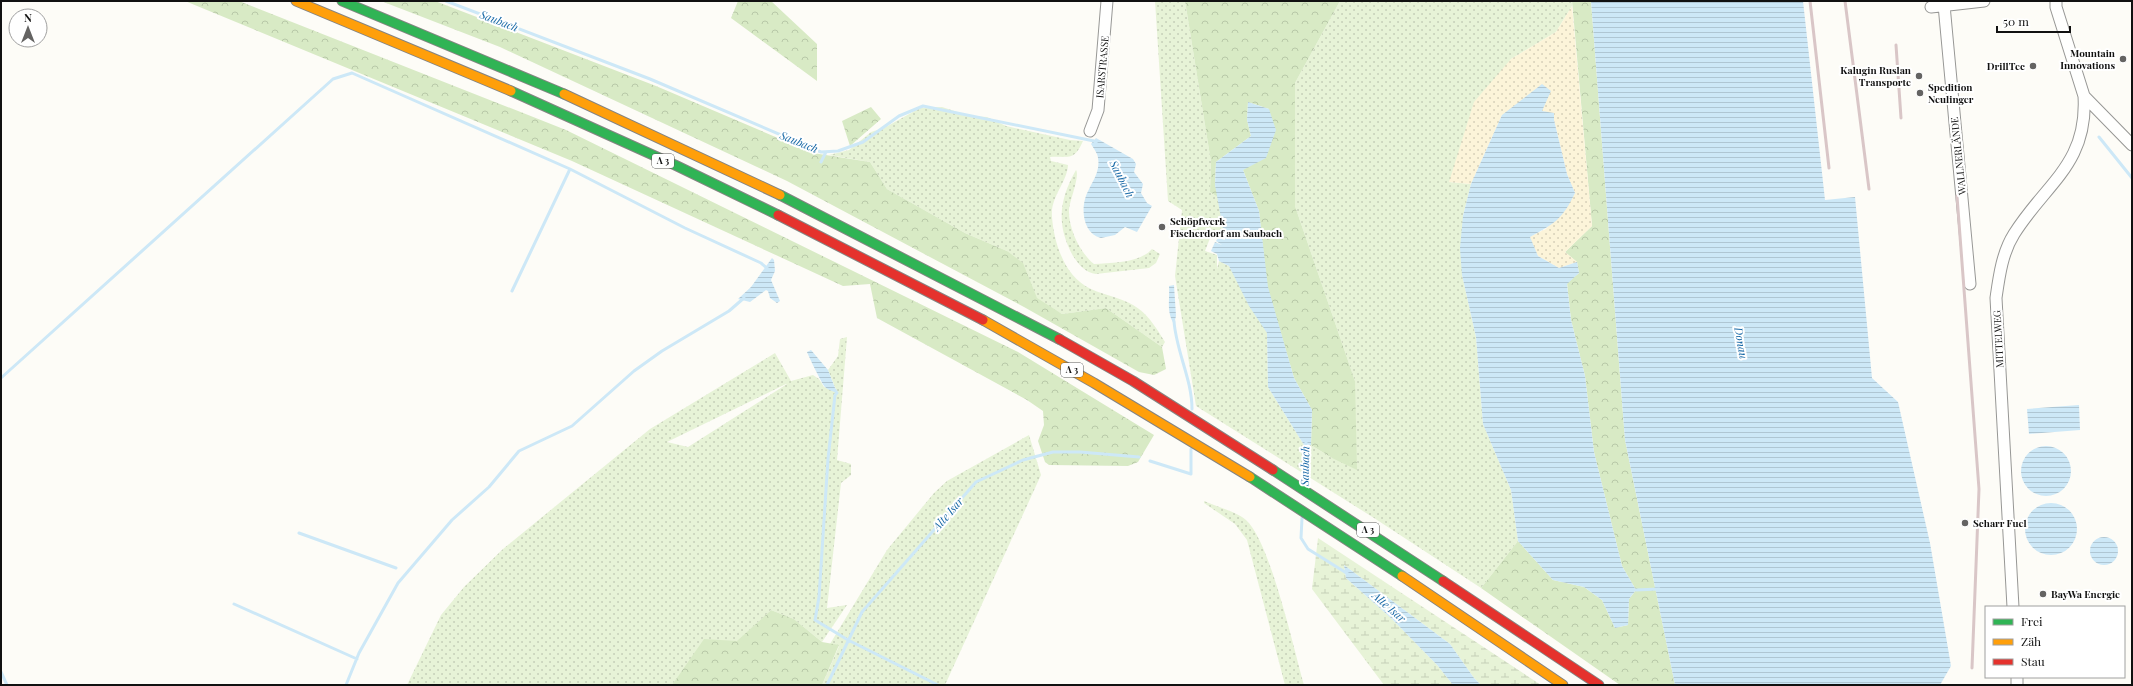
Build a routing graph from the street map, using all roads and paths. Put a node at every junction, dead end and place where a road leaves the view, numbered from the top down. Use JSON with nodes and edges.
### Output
{"nodes":[{"id":1,"x":296,"y":1,"type":"edge"},
{"id":2,"x":342,"y":1,"type":"edge"},
{"id":3,"x":1107,"y":1,"type":"edge"},
{"id":4,"x":1984,"y":1,"type":"edge"},
{"id":5,"x":2056,"y":1,"type":"edge"},
{"id":6,"x":1944,"y":5,"type":"junction"},
{"id":7,"x":1931,"y":7,"type":"dead end"},
{"id":8,"x":2084,"y":96,"type":"junction"},
{"id":9,"x":1090,"y":132,"type":"dead end"},
{"id":10,"x":2132,"y":144,"type":"edge"},
{"id":11,"x":1970,"y":284,"type":"dead end"},
{"id":12,"x":2012,"y":606,"type":"edge"},
{"id":13,"x":1563,"y":685,"type":"edge"},
{"id":14,"x":1599,"y":685,"type":"edge"}],
"edges":[{"from":1,"to":13,"type":"highway","number":"A 3"},
{"from":2,"to":14,"type":"highway","number":"A 3"},
{"from":3,"to":9,"type":"street","name":"ISARSTRASSE"},
{"from":4,"to":6,"type":"street"},
{"from":5,"to":8,"type":"street"},
{"from":6,"to":7,"type":"street"},
{"from":6,"to":11,"type":"street","name":"WALLNERLÄNDE"},
{"from":8,"to":10,"type":"street"},
{"from":8,"to":12,"type":"street","name":"MITTELWEG"}]}
